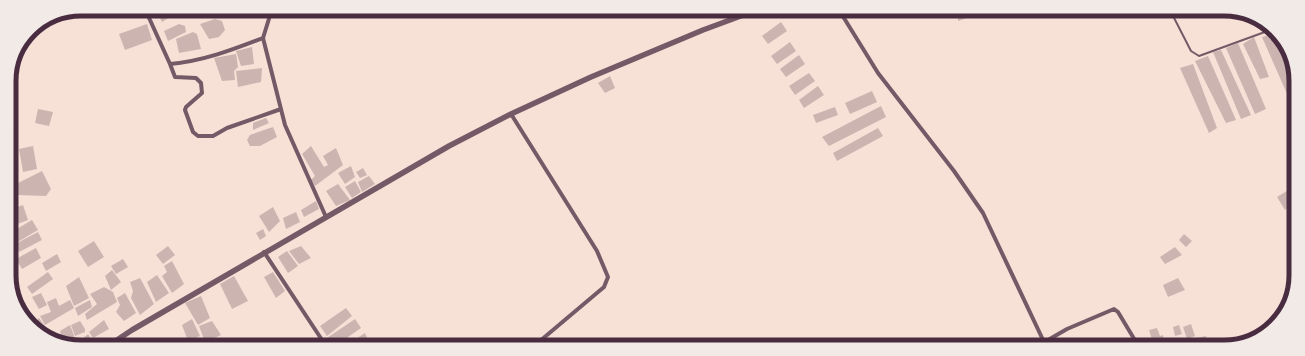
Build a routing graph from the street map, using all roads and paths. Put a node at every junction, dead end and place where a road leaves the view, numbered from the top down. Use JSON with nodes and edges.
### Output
{"nodes":[{"id":1,"x":148,"y":16,"type":"edge"},
{"id":2,"x":270,"y":16,"type":"edge"},
{"id":3,"x":741,"y":16,"type":"edge"},
{"id":4,"x":842,"y":16,"type":"edge"},
{"id":5,"x":1173,"y":16,"type":"edge"},
{"id":6,"x":1266,"y":31,"type":"edge"},
{"id":7,"x":263,"y":38,"type":"junction"},
{"id":8,"x":170,"y":64,"type":"junction"},
{"id":9,"x":281,"y":109,"type":"junction"},
{"id":10,"x":511,"y":114,"type":"junction"},
{"id":11,"x":326,"y":217,"type":"junction"},
{"id":12,"x":264,"y":252,"type":"junction"},
{"id":13,"x":118,"y":340,"type":"edge"},
{"id":14,"x":322,"y":340,"type":"edge"},
{"id":15,"x":541,"y":340,"type":"edge"},
{"id":16,"x":1043,"y":340,"type":"edge"},
{"id":17,"x":1047,"y":340,"type":"edge"},
{"id":18,"x":1135,"y":340,"type":"edge"}],
"edges":[{"from":1,"to":8,"type":"street"},
{"from":2,"to":7,"type":"street"},
{"from":3,"to":10,"type":"street"},
{"from":4,"to":16,"type":"street"},
{"from":5,"to":6,"type":"lane"},
{"from":7,"to":8,"type":"street"},
{"from":7,"to":9,"type":"street"},
{"from":8,"to":9,"type":"street"},
{"from":9,"to":11,"type":"street"},
{"from":10,"to":11,"type":"street"},
{"from":10,"to":15,"type":"street"},
{"from":11,"to":12,"type":"street"},
{"from":12,"to":13,"type":"street"},
{"from":12,"to":14,"type":"street"},
{"from":17,"to":18,"type":"street"}]}
